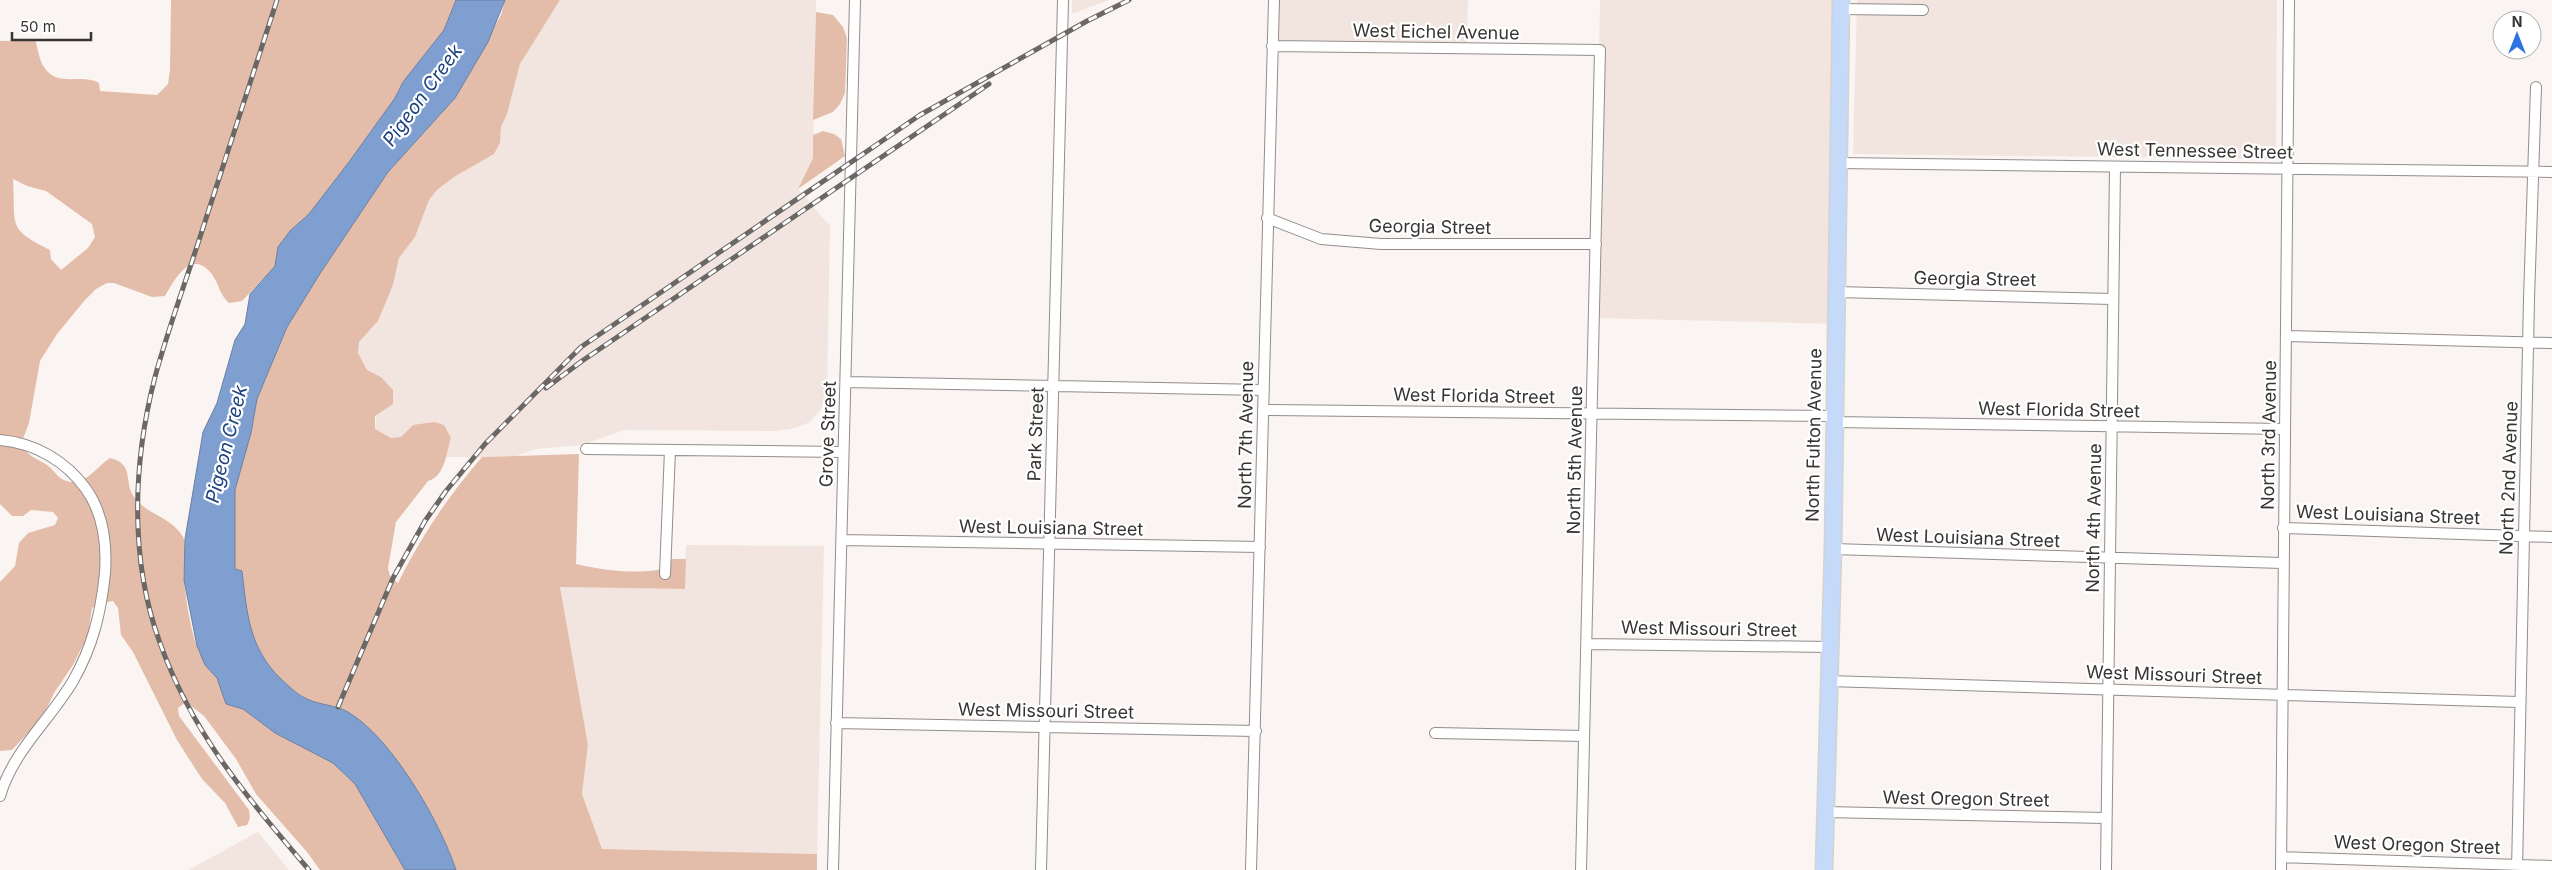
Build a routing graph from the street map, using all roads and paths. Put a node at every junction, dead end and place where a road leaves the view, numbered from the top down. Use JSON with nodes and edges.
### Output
{"nodes":[{"id":1,"x":855,"y":0,"type":"edge"},
{"id":2,"x":1063,"y":0,"type":"edge"},
{"id":3,"x":1274,"y":0,"type":"edge"},
{"id":4,"x":2289,"y":0,"type":"edge"},
{"id":5,"x":1841,"y":4,"type":"edge"},
{"id":6,"x":1923,"y":10,"type":"dead end"},
{"id":7,"x":1272,"y":46,"type":"junction"},
{"id":8,"x":1600,"y":50,"type":"joint"},
{"id":9,"x":2536,"y":87,"type":"dead end"},
{"id":10,"x":1838,"y":163,"type":"junction"},
{"id":11,"x":2115,"y":166,"type":"junction"},
{"id":12,"x":2288,"y":169,"type":"junction"},
{"id":13,"x":2532,"y":172,"type":"junction"},
{"id":14,"x":2552,"y":172,"type":"edge"},
{"id":15,"x":1267,"y":218,"type":"junction"},
{"id":16,"x":1596,"y":244,"type":"junction"},
{"id":17,"x":1836,"y":292,"type":"junction"},
{"id":18,"x":2112,"y":299,"type":"junction"},
{"id":19,"x":2286,"y":336,"type":"junction"},
{"id":20,"x":2528,"y":342,"type":"junction"},
{"id":21,"x":2552,"y":343,"type":"edge"},
{"id":22,"x":846,"y":382,"type":"junction"},
{"id":23,"x":1053,"y":386,"type":"junction"},
{"id":24,"x":1264,"y":390,"type":"junction"},
{"id":25,"x":1263,"y":410,"type":"junction"},
{"id":26,"x":1592,"y":414,"type":"junction"},
{"id":27,"x":1834,"y":419,"type":"junction"},
{"id":28,"x":2111,"y":427,"type":"junction"},
{"id":29,"x":2284,"y":430,"type":"junction"},
{"id":30,"x":0,"y":440,"type":"edge"},
{"id":31,"x":586,"y":450,"type":"dead end"},
{"id":32,"x":670,"y":450,"type":"junction"},
{"id":33,"x":843,"y":452,"type":"junction"},
{"id":34,"x":2283,"y":528,"type":"junction"},
{"id":35,"x":2523,"y":536,"type":"junction"},
{"id":36,"x":2552,"y":537,"type":"edge"},
{"id":37,"x":842,"y":540,"type":"junction"},
{"id":38,"x":1048,"y":544,"type":"junction"},
{"id":39,"x":1260,"y":547,"type":"junction"},
{"id":40,"x":1832,"y":549,"type":"junction"},
{"id":41,"x":2110,"y":559,"type":"junction"},
{"id":42,"x":2282,"y":563,"type":"junction"},
{"id":43,"x":665,"y":574,"type":"dead end"},
{"id":44,"x":1587,"y":644,"type":"junction"},
{"id":45,"x":1829,"y":647,"type":"junction"},
{"id":46,"x":1828,"y":681,"type":"junction"},
{"id":47,"x":2109,"y":689,"type":"junction"},
{"id":48,"x":2282,"y":694,"type":"junction"},
{"id":49,"x":2520,"y":702,"type":"junction"},
{"id":50,"x":836,"y":724,"type":"junction"},
{"id":51,"x":1044,"y":727,"type":"junction"},
{"id":52,"x":1256,"y":731,"type":"junction"},
{"id":53,"x":1435,"y":733,"type":"dead end"},
{"id":54,"x":1584,"y":736,"type":"junction"},
{"id":55,"x":0,"y":796,"type":"edge"},
{"id":56,"x":1825,"y":812,"type":"junction"},
{"id":57,"x":2106,"y":818,"type":"junction"},
{"id":58,"x":2281,"y":857,"type":"junction"},
{"id":59,"x":2552,"y":866,"type":"edge"},
{"id":60,"x":2517,"y":867,"type":"edge"},
{"id":61,"x":833,"y":870,"type":"edge"},
{"id":62,"x":1041,"y":870,"type":"edge"},
{"id":63,"x":1251,"y":870,"type":"edge"},
{"id":64,"x":1582,"y":870,"type":"edge"},
{"id":65,"x":1824,"y":870,"type":"edge"},
{"id":66,"x":2106,"y":870,"type":"edge"},
{"id":67,"x":2281,"y":870,"type":"edge"}],
"edges":[{"from":1,"to":22,"type":"street","name":"Grove Street"},
{"from":2,"to":23,"type":"street","name":"Park Street"},
{"from":3,"to":7,"type":"street","name":"North 7th Avenue"},
{"from":4,"to":12,"type":"street","name":"North 3rd Avenue"},
{"from":5,"to":6,"type":"street"},
{"from":5,"to":10,"type":"main road","name":"North Fulton Avenue"},
{"from":7,"to":8,"type":"street","name":"West Eichel Avenue"},
{"from":7,"to":15,"type":"street","name":"North 7th Avenue"},
{"from":8,"to":16,"type":"street","name":"North 5th Avenue"},
{"from":9,"to":13,"type":"street","name":"North 2nd Avenue"},
{"from":10,"to":11,"type":"street","name":"West Tennessee Street"},
{"from":10,"to":17,"type":"main road","name":"North Fulton Avenue"},
{"from":11,"to":12,"type":"street","name":"West Tennessee Street"},
{"from":11,"to":18,"type":"street","name":"North 4th Avenue"},
{"from":12,"to":13,"type":"street","name":"West Tennessee Street"},
{"from":12,"to":19,"type":"street","name":"North 3rd Avenue"},
{"from":13,"to":14,"type":"street","name":"West Tennessee Street"},
{"from":13,"to":20,"type":"street","name":"North 2nd Avenue"},
{"from":15,"to":16,"type":"street","name":"Georgia Street"},
{"from":15,"to":24,"type":"street","name":"North 7th Avenue"},
{"from":16,"to":26,"type":"street","name":"North 5th Avenue"},
{"from":17,"to":18,"type":"street","name":"Georgia Street"},
{"from":17,"to":27,"type":"main road","name":"North Fulton Avenue"},
{"from":18,"to":28,"type":"street","name":"North 4th Avenue"},
{"from":19,"to":20,"type":"street"},
{"from":19,"to":29,"type":"street","name":"North 3rd Avenue"},
{"from":20,"to":21,"type":"street"},
{"from":20,"to":35,"type":"street","name":"North 2nd Avenue"},
{"from":22,"to":23,"type":"street"},
{"from":22,"to":33,"type":"street","name":"Grove Street"},
{"from":23,"to":24,"type":"street"},
{"from":23,"to":38,"type":"street","name":"Park Street"},
{"from":24,"to":25,"type":"street","name":"North 7th Avenue"},
{"from":25,"to":26,"type":"street","name":"West Florida Street"},
{"from":25,"to":39,"type":"street","name":"North 7th Avenue"},
{"from":26,"to":27,"type":"street","name":"West Florida Street"},
{"from":26,"to":44,"type":"street","name":"North 5th Avenue"},
{"from":27,"to":28,"type":"street","name":"West Florida Street"},
{"from":27,"to":40,"type":"main road","name":"North Fulton Avenue"},
{"from":28,"to":29,"type":"street","name":"West Florida Street"},
{"from":28,"to":41,"type":"street","name":"North 4th Avenue"},
{"from":29,"to":34,"type":"street","name":"North 3rd Avenue"},
{"from":30,"to":55,"type":"street"},
{"from":31,"to":32,"type":"street"},
{"from":32,"to":33,"type":"street"},
{"from":32,"to":43,"type":"street"},
{"from":33,"to":37,"type":"street","name":"Grove Street"},
{"from":34,"to":35,"type":"street","name":"West Louisiana Street"},
{"from":34,"to":42,"type":"street","name":"North 3rd Avenue"},
{"from":35,"to":36,"type":"street","name":"West Louisiana Street"},
{"from":35,"to":49,"type":"street","name":"North 2nd Avenue"},
{"from":37,"to":38,"type":"street","name":"West Louisiana Street"},
{"from":37,"to":50,"type":"street","name":"Grove Street"},
{"from":38,"to":39,"type":"street","name":"West Louisiana Street"},
{"from":38,"to":51,"type":"street","name":"Park Street"},
{"from":39,"to":52,"type":"street","name":"North 7th Avenue"},
{"from":40,"to":41,"type":"street","name":"West Louisiana Street"},
{"from":40,"to":45,"type":"main road","name":"North Fulton Avenue"},
{"from":41,"to":42,"type":"street","name":"West Louisiana Street"},
{"from":41,"to":47,"type":"street","name":"North 4th Avenue"},
{"from":42,"to":48,"type":"street","name":"North 3rd Avenue"},
{"from":44,"to":45,"type":"street","name":"West Missouri Street"},
{"from":44,"to":54,"type":"street","name":"North 5th Avenue"},
{"from":45,"to":46,"type":"main road","name":"North Fulton Avenue"},
{"from":46,"to":47,"type":"street","name":"West Missouri Street"},
{"from":46,"to":56,"type":"main road","name":"North Fulton Avenue"},
{"from":47,"to":48,"type":"street","name":"West Missouri Street"},
{"from":47,"to":57,"type":"street","name":"North 4th Avenue"},
{"from":48,"to":49,"type":"street","name":"West Missouri Street"},
{"from":48,"to":58,"type":"street","name":"North 3rd Avenue"},
{"from":49,"to":60,"type":"street","name":"North 2nd Avenue"},
{"from":50,"to":51,"type":"street","name":"West Missouri Street"},
{"from":50,"to":61,"type":"street","name":"Grove Street"},
{"from":51,"to":52,"type":"street","name":"West Missouri Street"},
{"from":51,"to":62,"type":"street","name":"Park Street"},
{"from":52,"to":63,"type":"street","name":"North 7th Avenue"},
{"from":53,"to":54,"type":"street"},
{"from":54,"to":64,"type":"street","name":"North 5th Avenue"},
{"from":56,"to":57,"type":"street","name":"West Oregon Street"},
{"from":56,"to":65,"type":"main road","name":"North Fulton Avenue"},
{"from":57,"to":66,"type":"street","name":"North 4th Avenue"},
{"from":58,"to":60,"type":"street","name":"West Oregon Street"},
{"from":58,"to":67,"type":"street","name":"North 3rd Avenue"},
{"from":59,"to":60,"type":"street","name":"West Oregon Street"}]}
